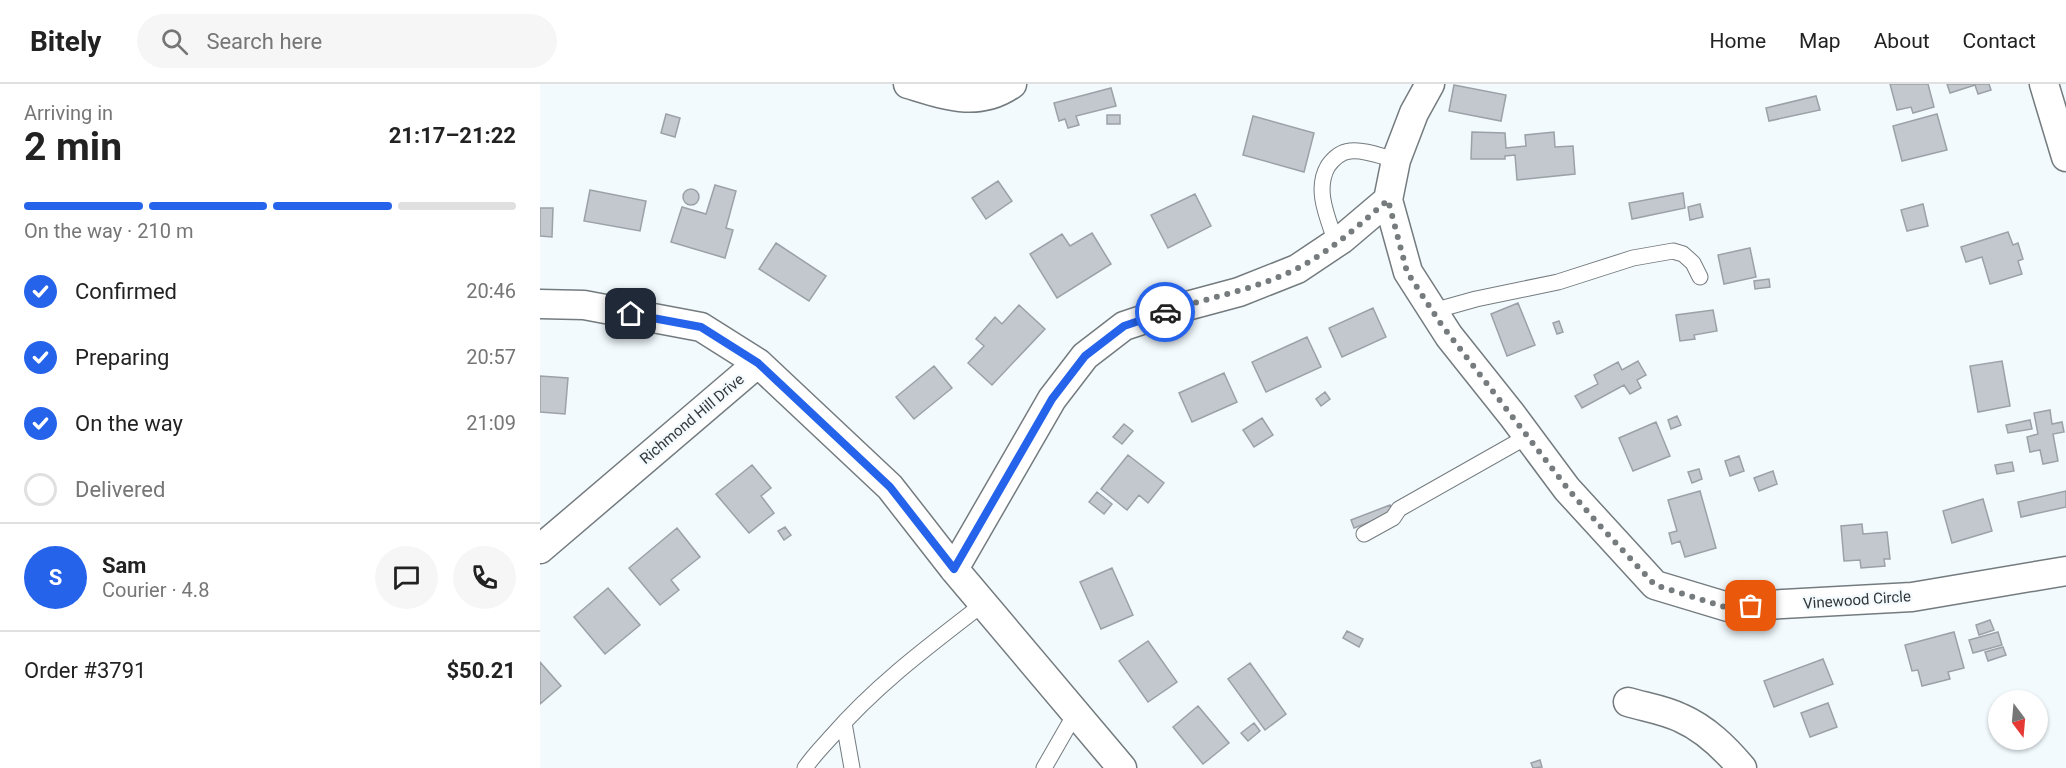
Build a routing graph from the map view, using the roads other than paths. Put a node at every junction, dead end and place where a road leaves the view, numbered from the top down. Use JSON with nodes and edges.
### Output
{"nodes":[{"id":1,"x":908,"y":84,"type":"edge"},
{"id":2,"x":1012,"y":84,"type":"edge"},
{"id":3,"x":1431,"y":84,"type":"edge"},
{"id":4,"x":2044,"y":84,"type":"edge"},
{"id":5,"x":2066,"y":157,"type":"edge"},
{"id":6,"x":1396,"y":160,"type":"junction"},
{"id":7,"x":1388,"y":200,"type":"junction"},
{"id":8,"x":1336,"y":243,"type":"junction"},
{"id":9,"x":1700,"y":277,"type":"dead end"},
{"id":10,"x":540,"y":304,"type":"edge"},
{"id":11,"x":1432,"y":311,"type":"junction"},
{"id":12,"x":758,"y":363,"type":"junction"},
{"id":13,"x":1528,"y":436,"type":"junction"},
{"id":14,"x":1364,"y":534,"type":"dead end"},
{"id":15,"x":540,"y":549,"type":"edge"},
{"id":16,"x":954,"y":569,"type":"junction"},
{"id":17,"x":2066,"y":571,"type":"edge"},
{"id":18,"x":983,"y":604,"type":"junction"},
{"id":19,"x":1628,"y":702,"type":"dead end"},
{"id":20,"x":1075,"y":714,"type":"junction"},
{"id":21,"x":844,"y":723,"type":"junction"},
{"id":22,"x":805,"y":768,"type":"edge"},
{"id":23,"x":852,"y":768,"type":"edge"},
{"id":24,"x":1044,"y":768,"type":"edge"},
{"id":25,"x":1122,"y":768,"type":"edge"},
{"id":26,"x":1742,"y":768,"type":"edge"}],
"edges":[{"from":1,"to":2,"type":"street"},
{"from":3,"to":6,"type":"street"},
{"from":4,"to":5,"type":"street"},
{"from":6,"to":7,"type":"street"},
{"from":6,"to":8,"type":"lane"},
{"from":7,"to":8,"type":"street"},
{"from":7,"to":11,"type":"street","name":"Vinewood Circle"},
{"from":8,"to":16,"type":"street"},
{"from":9,"to":11,"type":"lane"},
{"from":10,"to":12,"type":"street"},
{"from":11,"to":13,"type":"street","name":"Vinewood Circle"},
{"from":12,"to":15,"type":"street","name":"Richmond Hill Drive"},
{"from":12,"to":16,"type":"street","name":"Richmond Hill Drive"},
{"from":13,"to":14,"type":"lane"},
{"from":13,"to":17,"type":"street","name":"Vinewood Circle"},
{"from":16,"to":18,"type":"street","name":"Richmond Hill Drive"},
{"from":18,"to":20,"type":"street","name":"Richmond Hill Drive"},
{"from":18,"to":21,"type":"lane"},
{"from":19,"to":26,"type":"street"},
{"from":20,"to":24,"type":"lane"},
{"from":20,"to":25,"type":"street","name":"Richmond Hill Drive"},
{"from":21,"to":22,"type":"lane"},
{"from":21,"to":23,"type":"lane"}]}
